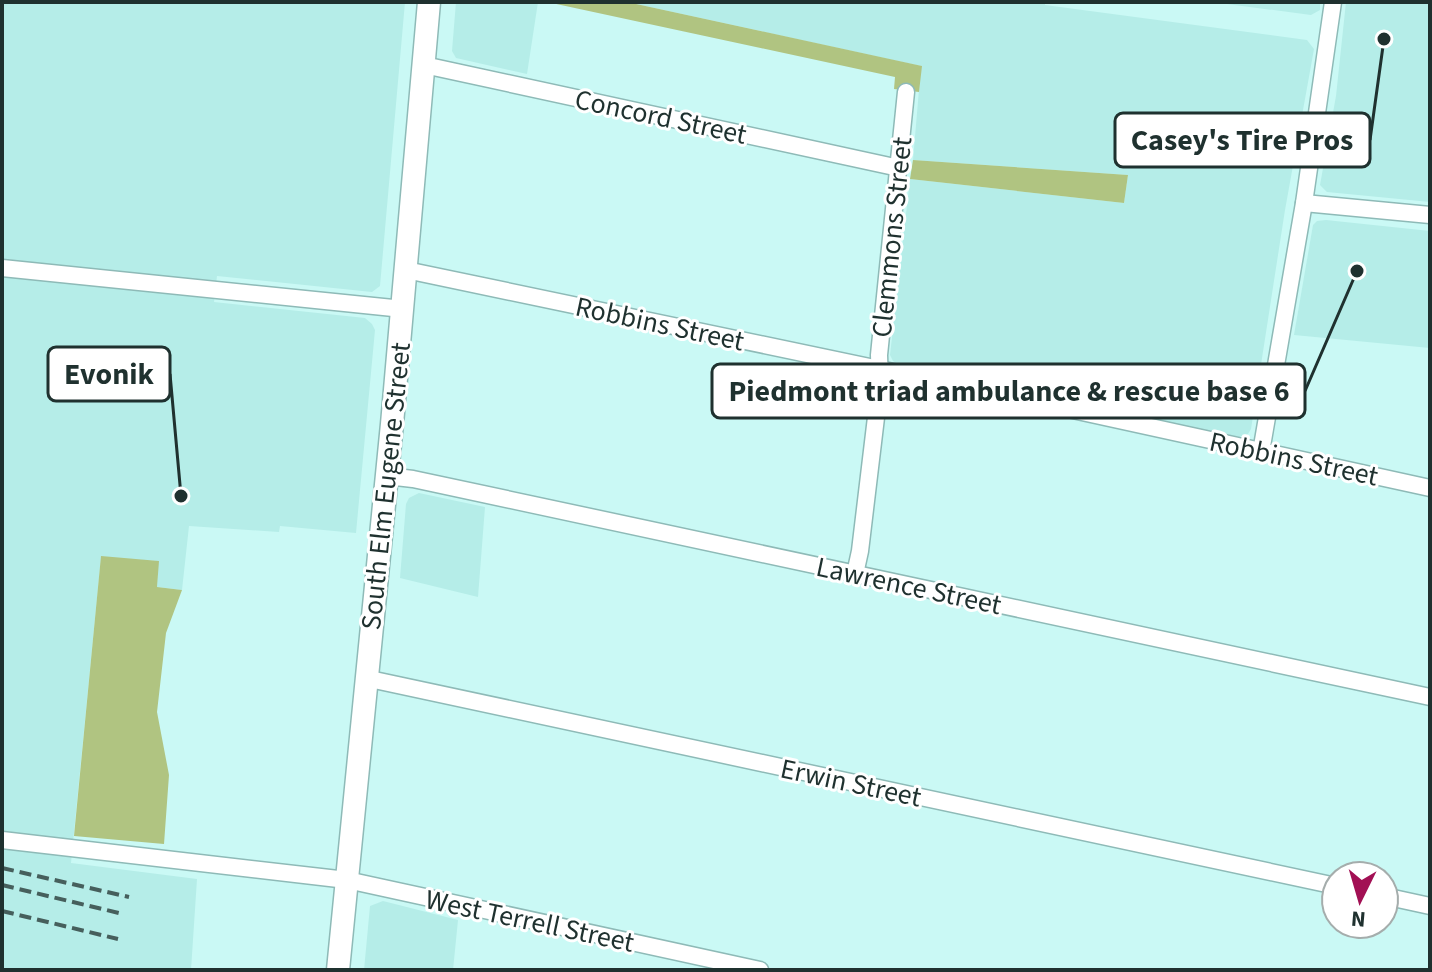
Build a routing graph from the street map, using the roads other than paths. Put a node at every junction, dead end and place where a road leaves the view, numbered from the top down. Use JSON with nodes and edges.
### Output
{"nodes":[{"id":1,"x":429,"y":2,"type":"edge"},
{"id":2,"x":1333,"y":2,"type":"edge"},
{"id":3,"x":424,"y":65,"type":"junction"},
{"id":4,"x":906,"y":92,"type":"dead end"},
{"id":5,"x":899,"y":168,"type":"junction"},
{"id":6,"x":1304,"y":203,"type":"junction"},
{"id":7,"x":1430,"y":215,"type":"edge"},
{"id":8,"x":2,"y":268,"type":"edge"},
{"id":9,"x":406,"y":270,"type":"junction"},
{"id":10,"x":403,"y":309,"type":"junction"},
{"id":11,"x":879,"y":369,"type":"junction"},
{"id":12,"x":1261,"y":452,"type":"junction"},
{"id":13,"x":387,"y":476,"type":"junction"},
{"id":14,"x":1430,"y":488,"type":"edge"},
{"id":15,"x":855,"y":574,"type":"junction"},
{"id":16,"x":365,"y":678,"type":"junction"},
{"id":17,"x":1430,"y":697,"type":"edge"},
{"id":18,"x":2,"y":840,"type":"edge"},
{"id":19,"x":347,"y":880,"type":"junction"},
{"id":20,"x":1320,"y":883,"type":"edge"},
{"id":21,"x":1400,"y":899,"type":"edge"},
{"id":22,"x":1430,"y":906,"type":"edge"},
{"id":23,"x":338,"y":970,"type":"edge"},
{"id":24,"x":760,"y":970,"type":"edge"}],
"edges":[{"from":1,"to":3,"type":"main road","name":"South Elm Eugene Street"},
{"from":2,"to":6,"type":"street"},
{"from":3,"to":5,"type":"street","name":"Concord Street"},
{"from":3,"to":9,"type":"main road","name":"South Elm Eugene Street"},
{"from":4,"to":5,"type":"street","name":"Clemmons Street"},
{"from":5,"to":11,"type":"street","name":"Clemmons Street"},
{"from":6,"to":7,"type":"street"},
{"from":6,"to":12,"type":"street"},
{"from":8,"to":10,"type":"street"},
{"from":9,"to":10,"type":"main road","name":"South Elm Eugene Street"},
{"from":9,"to":11,"type":"street","name":"Robbins Street"},
{"from":10,"to":13,"type":"main road","name":"South Elm Eugene Street"},
{"from":11,"to":12,"type":"street","name":"Robbins Street"},
{"from":11,"to":15,"type":"street","name":"Clemmons Street"},
{"from":12,"to":14,"type":"street","name":"Robbins Street"},
{"from":13,"to":15,"type":"street","name":"Lawrence Street"},
{"from":13,"to":16,"type":"main road","name":"South Elm Eugene Street"},
{"from":15,"to":17,"type":"street","name":"Lawrence Street"},
{"from":16,"to":19,"type":"main road","name":"South Elm Eugene Street"},
{"from":16,"to":20,"type":"street","name":"Erwin Street"},
{"from":18,"to":19,"type":"street","name":"West Terrell Street"},
{"from":19,"to":23,"type":"main road","name":"South Elm Eugene Street"},
{"from":19,"to":24,"type":"street","name":"West Terrell Street"},
{"from":21,"to":22,"type":"street"}]}
